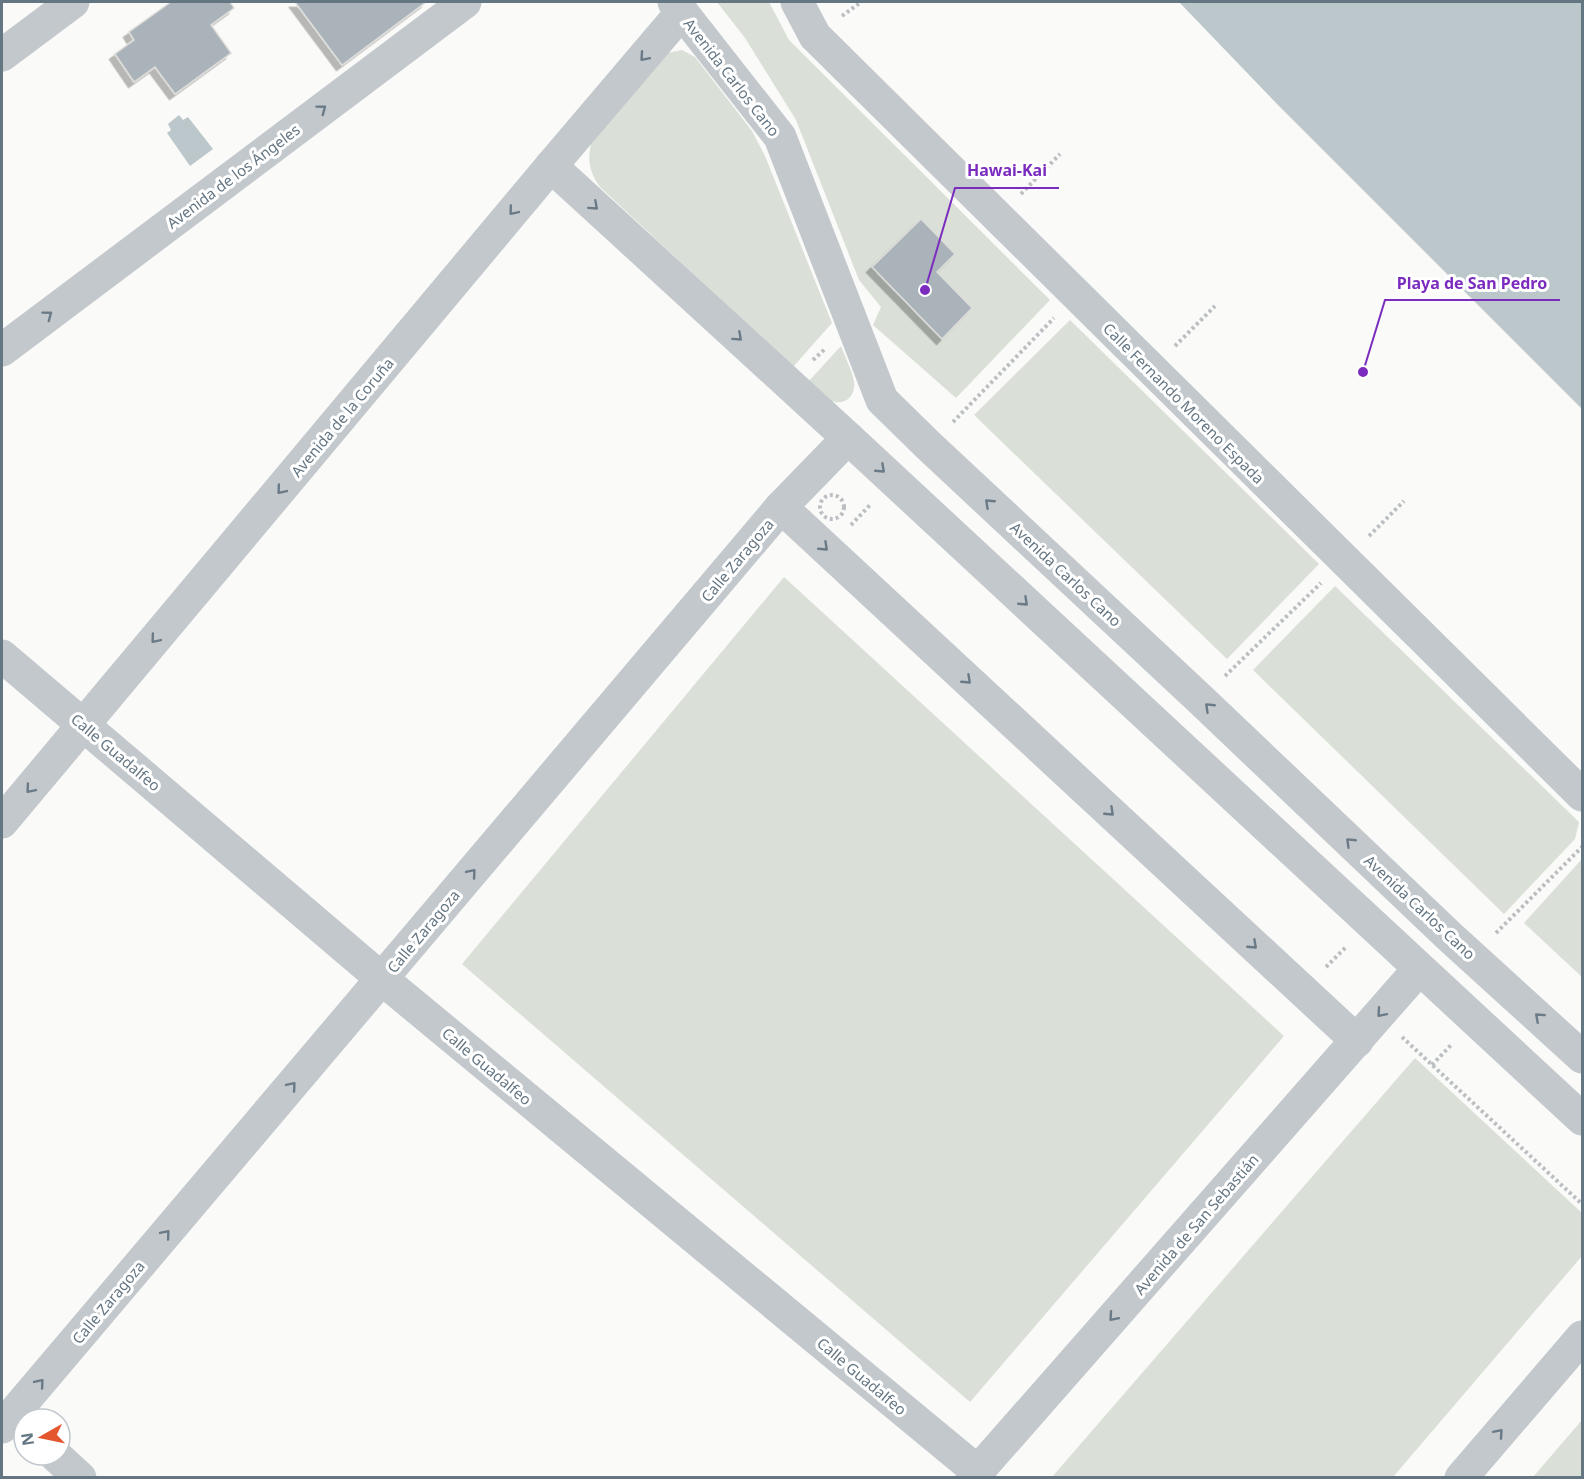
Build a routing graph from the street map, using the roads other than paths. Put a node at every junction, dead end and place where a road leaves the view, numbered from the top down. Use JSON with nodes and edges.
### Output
{"nodes":[{"id":1,"x":73,"y":2,"type":"edge"},
{"id":2,"x":465,"y":2,"type":"edge"},
{"id":3,"x":797,"y":2,"type":"edge"},
{"id":4,"x":678,"y":7,"type":"edge"},
{"id":5,"x":2,"y":55,"type":"edge"},
{"id":6,"x":551,"y":166,"type":"junction"},
{"id":7,"x":2,"y":350,"type":"edge"},
{"id":8,"x":848,"y":438,"type":"junction"},
{"id":9,"x":781,"y":507,"type":"junction"},
{"id":10,"x":2,"y":656,"type":"edge"},
{"id":11,"x":84,"y":725,"type":"junction"},
{"id":12,"x":1582,"y":795,"type":"edge"},
{"id":13,"x":2,"y":822,"type":"edge"},
{"id":14,"x":1419,"y":969,"type":"junction"},
{"id":15,"x":382,"y":979,"type":"junction"},
{"id":16,"x":1357,"y":1041,"type":"junction"},
{"id":17,"x":1582,"y":1057,"type":"edge"},
{"id":18,"x":1582,"y":1119,"type":"edge"},
{"id":19,"x":1582,"y":1337,"type":"edge"},
{"id":20,"x":10,"y":1420,"type":"edge"},
{"id":21,"x":68,"y":1467,"type":"edge"},
{"id":22,"x":975,"y":1474,"type":"edge"},
{"id":23,"x":80,"y":1478,"type":"edge"},
{"id":24,"x":1461,"y":1478,"type":"edge"}],
"edges":[{"from":1,"to":5,"type":"street"},
{"from":7,"to":2,"type":"street","name":"Avenida de los Ángeles","one_way":true},
{"from":3,"to":12,"type":"street","name":"Calle Fernando Moreno Espada"},
{"from":4,"to":6,"type":"street","name":"Avenida de la Coruña","one_way":true},
{"from":17,"to":4,"type":"street","name":"Avenida Carlos Cano","one_way":true},
{"from":6,"to":8,"type":"street","one_way":true},
{"from":6,"to":11,"type":"street","name":"Avenida de la Coruña","one_way":true},
{"from":8,"to":9,"type":"street","name":"Calle Zaragoza"},
{"from":8,"to":14,"type":"street","one_way":true},
{"from":15,"to":9,"type":"street","name":"Calle Zaragoza","one_way":true},
{"from":9,"to":16,"type":"street","one_way":true},
{"from":10,"to":11,"type":"street","name":"Calle Guadalfeo"},
{"from":11,"to":13,"type":"street","name":"Avenida de la Coruña","one_way":true},
{"from":11,"to":15,"type":"street","name":"Calle Guadalfeo"},
{"from":14,"to":16,"type":"street","name":"Avenida de San Sebastián","one_way":true},
{"from":14,"to":18,"type":"street"},
{"from":20,"to":15,"type":"street","name":"Calle Zaragoza","one_way":true},
{"from":15,"to":22,"type":"street","name":"Calle Guadalfeo"},
{"from":16,"to":22,"type":"street","name":"Avenida de San Sebastián","one_way":true},
{"from":24,"to":19,"type":"street","one_way":true},
{"from":21,"to":23,"type":"street"}]}
